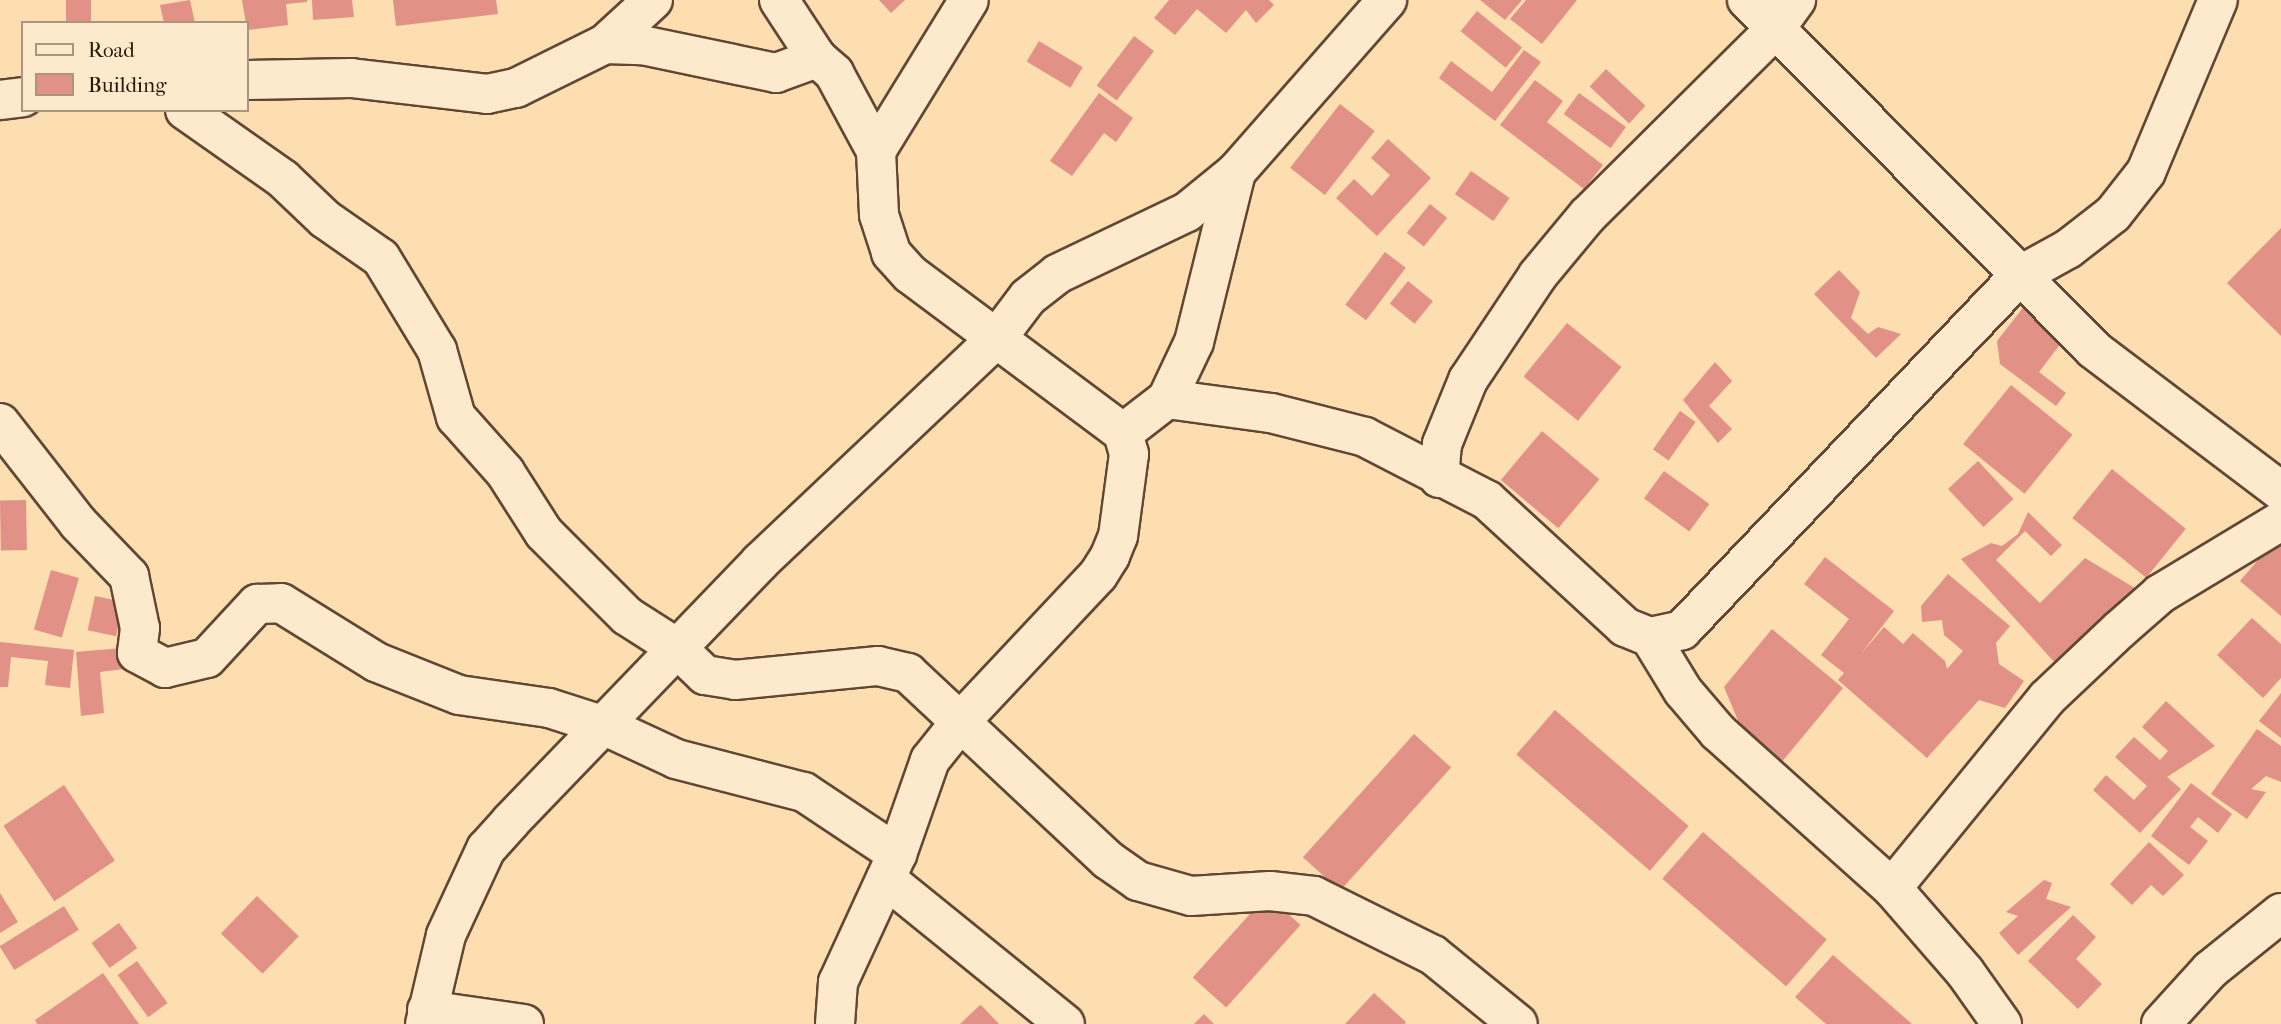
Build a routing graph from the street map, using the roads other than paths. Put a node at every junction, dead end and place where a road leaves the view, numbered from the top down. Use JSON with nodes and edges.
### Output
{"nodes":[{"id":1,"x":653,"y":0,"type":"edge"},
{"id":2,"x":779,"y":0,"type":"edge"},
{"id":3,"x":970,"y":0,"type":"edge"},
{"id":4,"x":1387,"y":0,"type":"edge"},
{"id":5,"x":1747,"y":0,"type":"edge"},
{"id":6,"x":2218,"y":0,"type":"edge"},
{"id":7,"x":1786,"y":15,"type":"edge"},
{"id":8,"x":604,"y":44,"type":"junction"},
{"id":9,"x":817,"y":58,"type":"junction"},
{"id":10,"x":248,"y":80,"type":"edge"},
{"id":11,"x":21,"y":97,"type":"edge"},
{"id":12,"x":0,"y":100,"type":"edge"},
{"id":13,"x":187,"y":112,"type":"edge"},
{"id":14,"x":876,"y":151,"type":"junction"},
{"id":15,"x":1237,"y":172,"type":"junction"},
{"id":16,"x":2019,"y":276,"type":"junction"},
{"id":17,"x":997,"y":338,"type":"junction"},
{"id":18,"x":1167,"y":399,"type":"junction"},
{"id":19,"x":0,"y":423,"type":"edge"},
{"id":20,"x":1123,"y":433,"type":"junction"},
{"id":21,"x":1439,"y":478,"type":"junction"},
{"id":22,"x":2281,"y":491,"type":"edge"},
{"id":23,"x":2281,"y":521,"type":"edge"},
{"id":24,"x":1650,"y":637,"type":"junction"},
{"id":25,"x":677,"y":648,"type":"junction"},
{"id":26,"x":962,"y":720,"type":"junction"},
{"id":27,"x":605,"y":726,"type":"junction"},
{"id":28,"x":891,"y":866,"type":"junction"},
{"id":29,"x":1892,"y":888,"type":"junction"},
{"id":30,"x":2281,"y":913,"type":"edge"},
{"id":31,"x":426,"y":1017,"type":"edge"},
{"id":32,"x":1507,"y":1020,"type":"edge"},
{"id":33,"x":524,"y":1024,"type":"edge"},
{"id":34,"x":835,"y":1024,"type":"edge"},
{"id":35,"x":1065,"y":1024,"type":"edge"},
{"id":36,"x":2002,"y":1024,"type":"edge"},
{"id":37,"x":2161,"y":1024,"type":"edge"}],
"edges":[{"from":1,"to":8,"type":"street"},
{"from":2,"to":9,"type":"street"},
{"from":3,"to":14,"type":"street"},
{"from":4,"to":15,"type":"street"},
{"from":5,"to":7,"type":"street"},
{"from":6,"to":16,"type":"street"},
{"from":7,"to":16,"type":"street"},
{"from":7,"to":21,"type":"street"},
{"from":8,"to":9,"type":"street"},
{"from":8,"to":10,"type":"street"},
{"from":9,"to":14,"type":"street"},
{"from":11,"to":12,"type":"street"},
{"from":13,"to":25,"type":"street"},
{"from":14,"to":17,"type":"street"},
{"from":15,"to":17,"type":"street"},
{"from":15,"to":18,"type":"street"},
{"from":16,"to":22,"type":"street"},
{"from":16,"to":24,"type":"street"},
{"from":17,"to":20,"type":"street"},
{"from":17,"to":25,"type":"street"},
{"from":18,"to":20,"type":"street"},
{"from":18,"to":21,"type":"street"},
{"from":19,"to":27,"type":"street"},
{"from":20,"to":26,"type":"street"},
{"from":21,"to":24,"type":"street"},
{"from":23,"to":29,"type":"street"},
{"from":24,"to":29,"type":"street"},
{"from":25,"to":26,"type":"street"},
{"from":25,"to":27,"type":"street"},
{"from":26,"to":28,"type":"street"},
{"from":26,"to":32,"type":"street"},
{"from":27,"to":28,"type":"street"},
{"from":27,"to":31,"type":"street"},
{"from":28,"to":34,"type":"street"},
{"from":28,"to":35,"type":"street"},
{"from":29,"to":36,"type":"street"},
{"from":30,"to":37,"type":"street"},
{"from":31,"to":33,"type":"street"}]}
